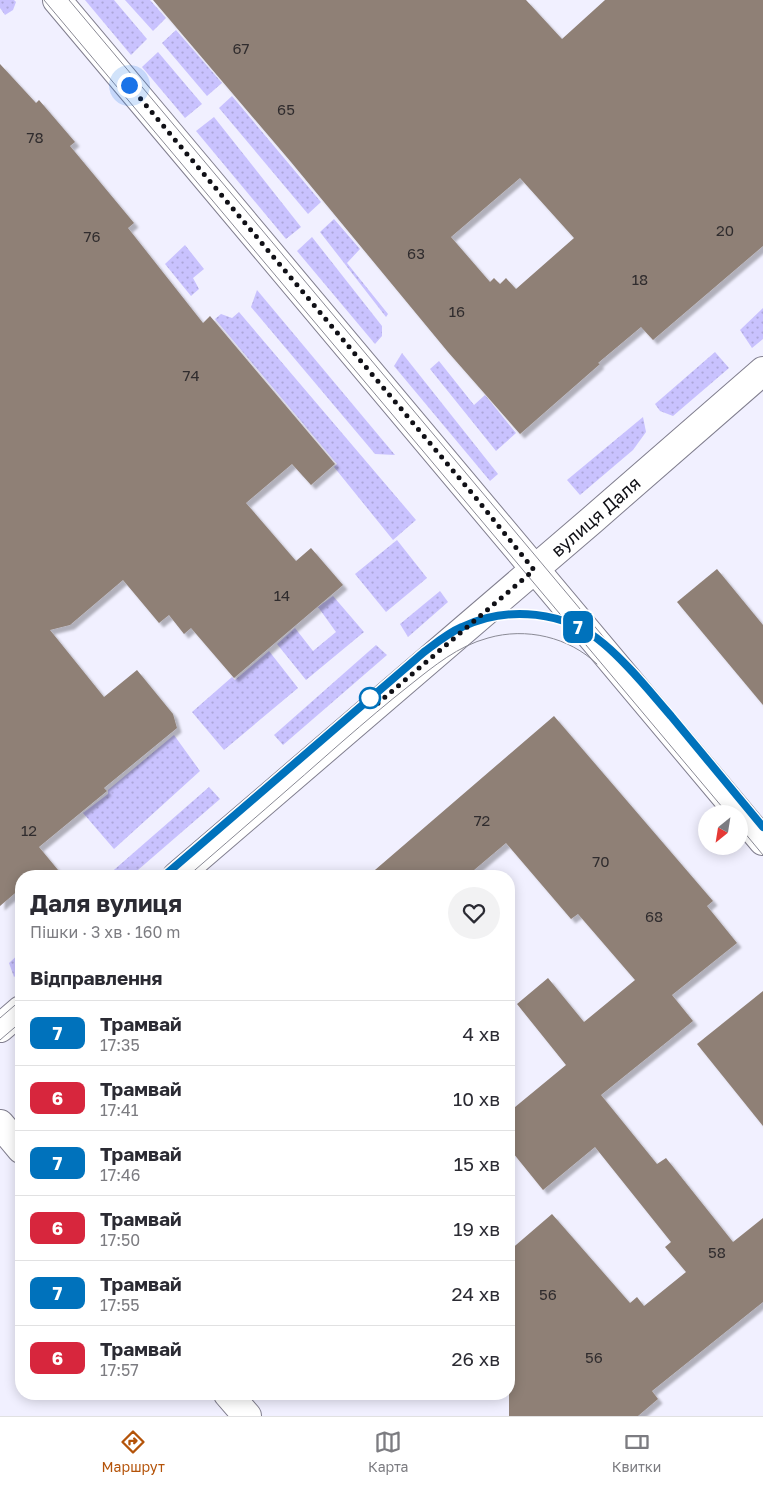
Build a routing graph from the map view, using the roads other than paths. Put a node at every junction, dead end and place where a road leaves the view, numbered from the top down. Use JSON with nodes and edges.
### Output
{"nodes":[{"id":1,"x":57,"y":0,"type":"edge"},
{"id":2,"x":763,"y":371,"type":"edge"},
{"id":3,"x":534,"y":570,"type":"junction"},
{"id":4,"x":763,"y":841,"type":"edge"},
{"id":5,"x":184,"y":870,"type":"edge"},
{"id":6,"x":15,"y":1015,"type":"edge"},
{"id":7,"x":0,"y":1028,"type":"edge"},
{"id":8,"x":0,"y":1124,"type":"edge"},
{"id":9,"x":15,"y":1142,"type":"edge"},
{"id":10,"x":233,"y":1400,"type":"edge"},
{"id":11,"x":246,"y":1416,"type":"edge"}],
"edges":[{"from":1,"to":3,"type":"street"},
{"from":2,"to":3,"type":"street","name":"вулиця Даля"},
{"from":3,"to":4,"type":"street"},
{"from":3,"to":5,"type":"street","name":"вулиця Даля"},
{"from":6,"to":7,"type":"street"},
{"from":8,"to":9,"type":"street"},
{"from":10,"to":11,"type":"street"}]}
